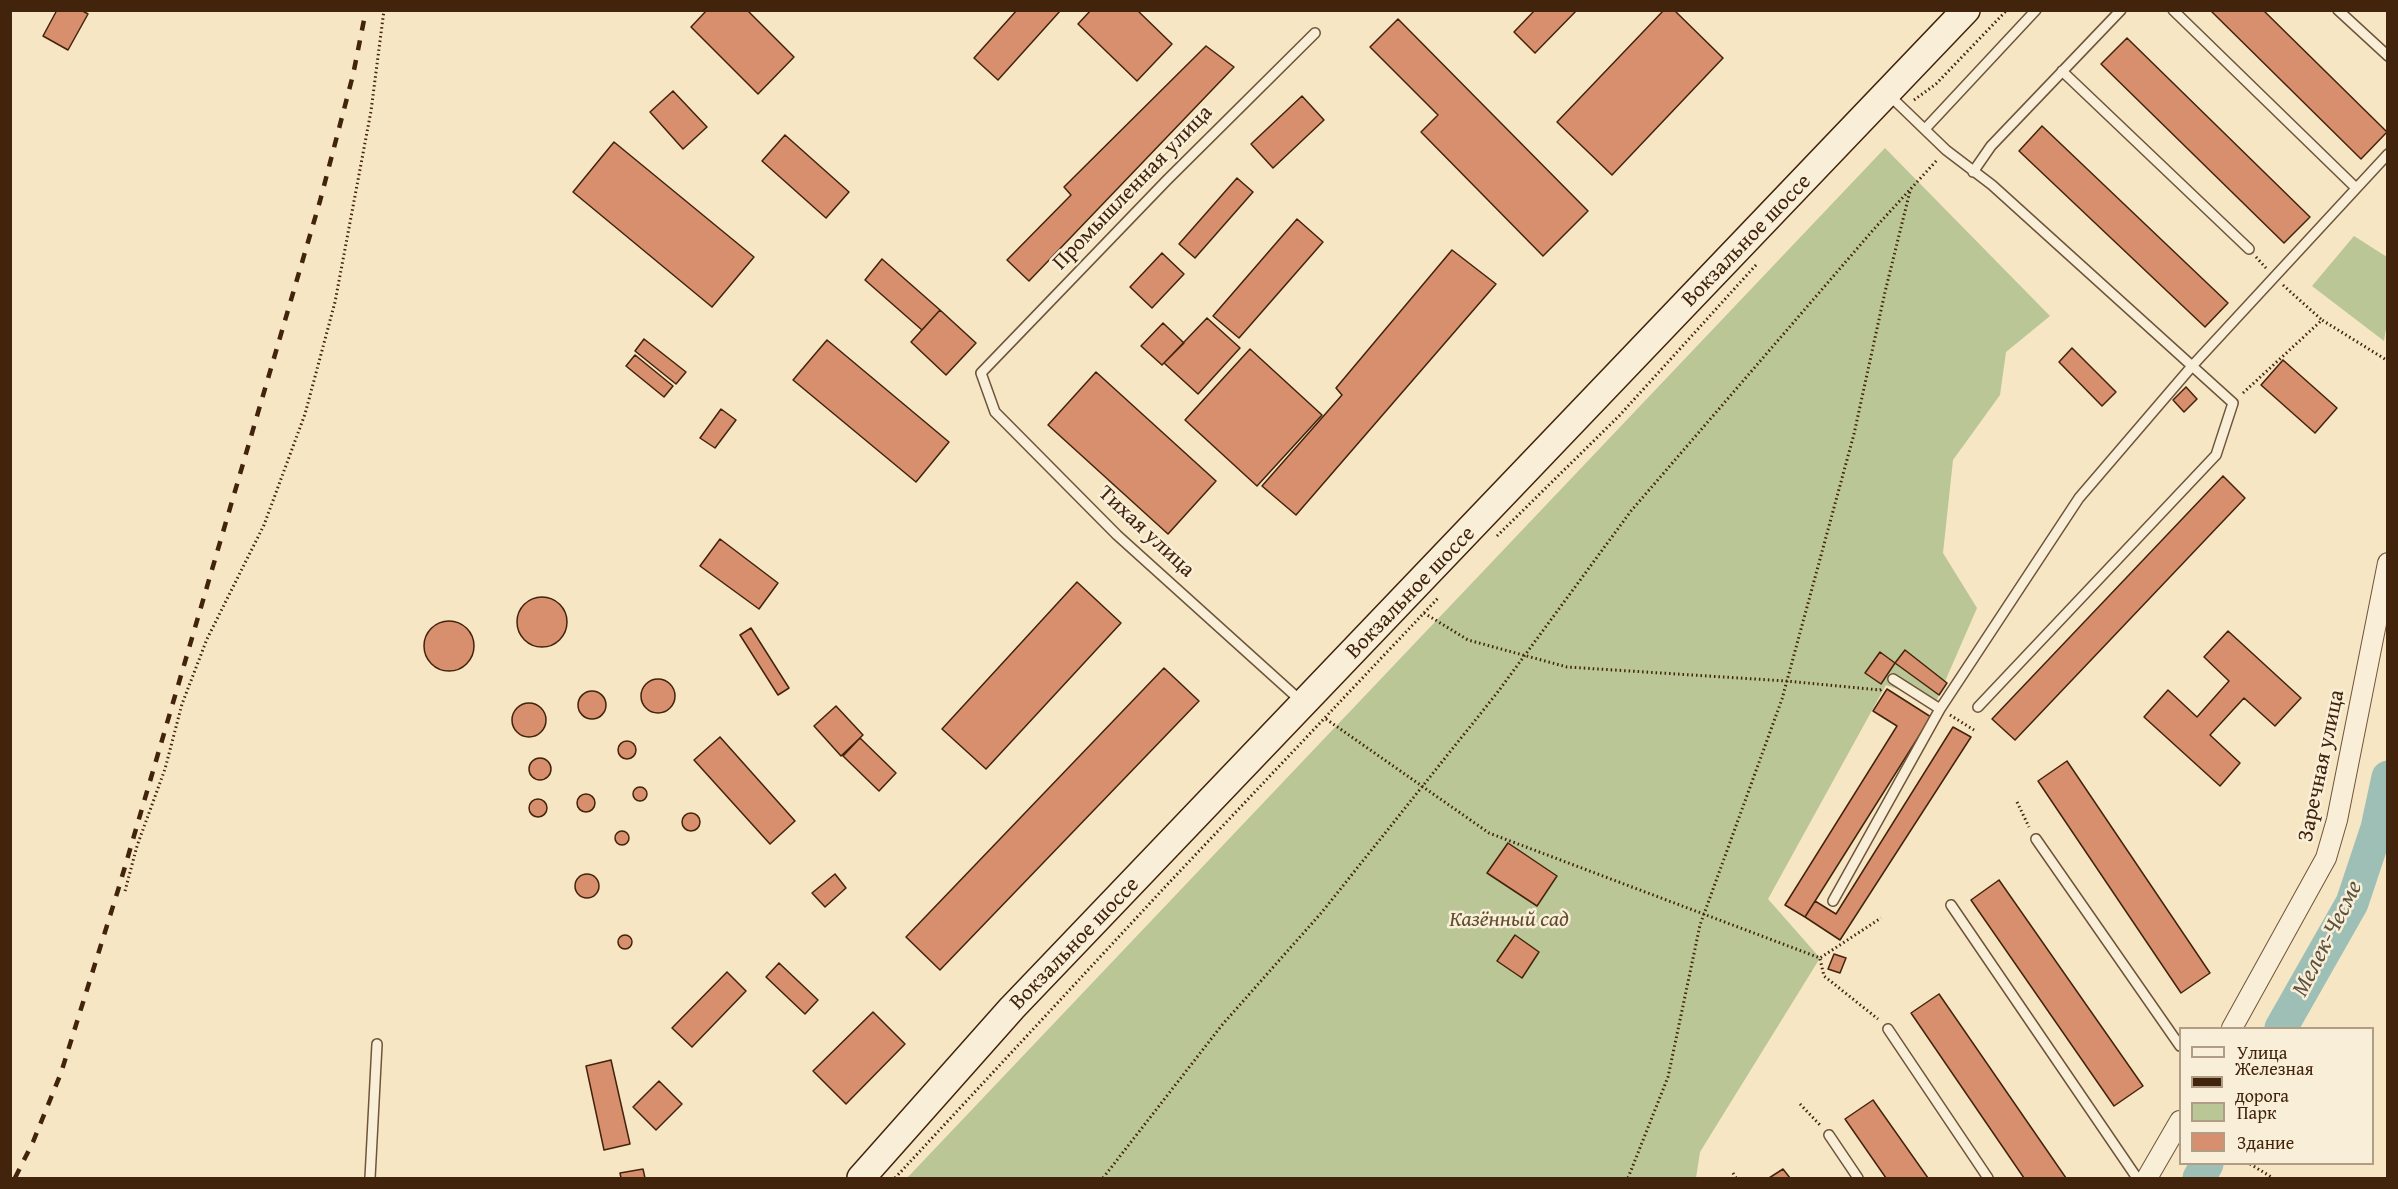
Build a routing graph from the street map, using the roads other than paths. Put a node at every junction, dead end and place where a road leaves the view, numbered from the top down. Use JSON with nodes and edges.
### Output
{"nodes":[{"id":1,"x":1966,"y":10,"type":"edge"},
{"id":2,"x":2036,"y":10,"type":"edge"},
{"id":3,"x":2121,"y":10,"type":"edge"},
{"id":4,"x":2172,"y":10,"type":"edge"},
{"id":5,"x":2338,"y":10,"type":"edge"},
{"id":6,"x":1315,"y":33,"type":"dead end"},
{"id":7,"x":2388,"y":56,"type":"edge"},
{"id":8,"x":2062,"y":71,"type":"junction"},
{"id":9,"x":1895,"y":101,"type":"junction"},
{"id":10,"x":1924,"y":129,"type":"junction"},
{"id":11,"x":2388,"y":154,"type":"edge"},
{"id":12,"x":1973,"y":172,"type":"junction"},
{"id":13,"x":2355,"y":189,"type":"junction"},
{"id":14,"x":2249,"y":249,"type":"road end"},
{"id":15,"x":2193,"y":365,"type":"junction"},
{"id":16,"x":981,"y":373,"type":"joint"},
{"id":17,"x":2388,"y":563,"type":"edge"},
{"id":18,"x":1893,"y":679,"type":"road end"},
{"id":19,"x":1978,"y":707,"type":"dead end"},
{"id":20,"x":1940,"y":709,"type":"junction"},
{"id":21,"x":1315,"y":712,"type":"junction"},
{"id":22,"x":2036,"y":839,"type":"road end"},
{"id":23,"x":1833,"y":901,"type":"dead end"},
{"id":24,"x":1951,"y":905,"type":"dead end"},
{"id":25,"x":2233,"y":1027,"type":"edge"},
{"id":26,"x":1888,"y":1029,"type":"road end"},
{"id":27,"x":2179,"y":1043,"type":"edge"},
{"id":28,"x":377,"y":1044,"type":"dead end"},
{"id":29,"x":2179,"y":1123,"type":"edge"},
{"id":30,"x":1829,"y":1135,"type":"road end"},
{"id":31,"x":370,"y":1179,"type":"edge"},
{"id":32,"x":861,"y":1179,"type":"edge"},
{"id":33,"x":1858,"y":1179,"type":"edge"},
{"id":34,"x":1988,"y":1179,"type":"edge"},
{"id":35,"x":2137,"y":1179,"type":"edge"},
{"id":36,"x":2147,"y":1179,"type":"edge"}],
"edges":[{"from":1,"to":9,"type":"main road","name":"Вокзальное шоссе"},
{"from":2,"to":10,"type":"lane"},
{"from":3,"to":8,"type":"lane"},
{"from":4,"to":13,"type":"lane"},
{"from":5,"to":7,"type":"lane"},
{"from":6,"to":16,"type":"lane","name":"Промышленная улица"},
{"from":8,"to":12,"type":"lane"},
{"from":8,"to":14,"type":"lane"},
{"from":9,"to":10,"type":"lane"},
{"from":9,"to":21,"type":"main road","name":"Вокзальное шоссе"},
{"from":10,"to":12,"type":"lane"},
{"from":11,"to":13,"type":"lane"},
{"from":12,"to":15,"type":"lane"},
{"from":13,"to":15,"type":"lane"},
{"from":15,"to":19,"type":"lane"},
{"from":15,"to":20,"type":"lane"},
{"from":16,"to":21,"type":"lane","name":"Тихая улица"},
{"from":17,"to":25,"type":"street","name":"Заречная улица"},
{"from":18,"to":20,"type":"lane"},
{"from":20,"to":23,"type":"lane"},
{"from":21,"to":32,"type":"main road","name":"Вокзальное шоссе"},
{"from":22,"to":27,"type":"lane"},
{"from":24,"to":35,"type":"lane"},
{"from":26,"to":34,"type":"lane"},
{"from":28,"to":31,"type":"lane"},
{"from":29,"to":36,"type":"street"},
{"from":30,"to":33,"type":"lane"}]}
